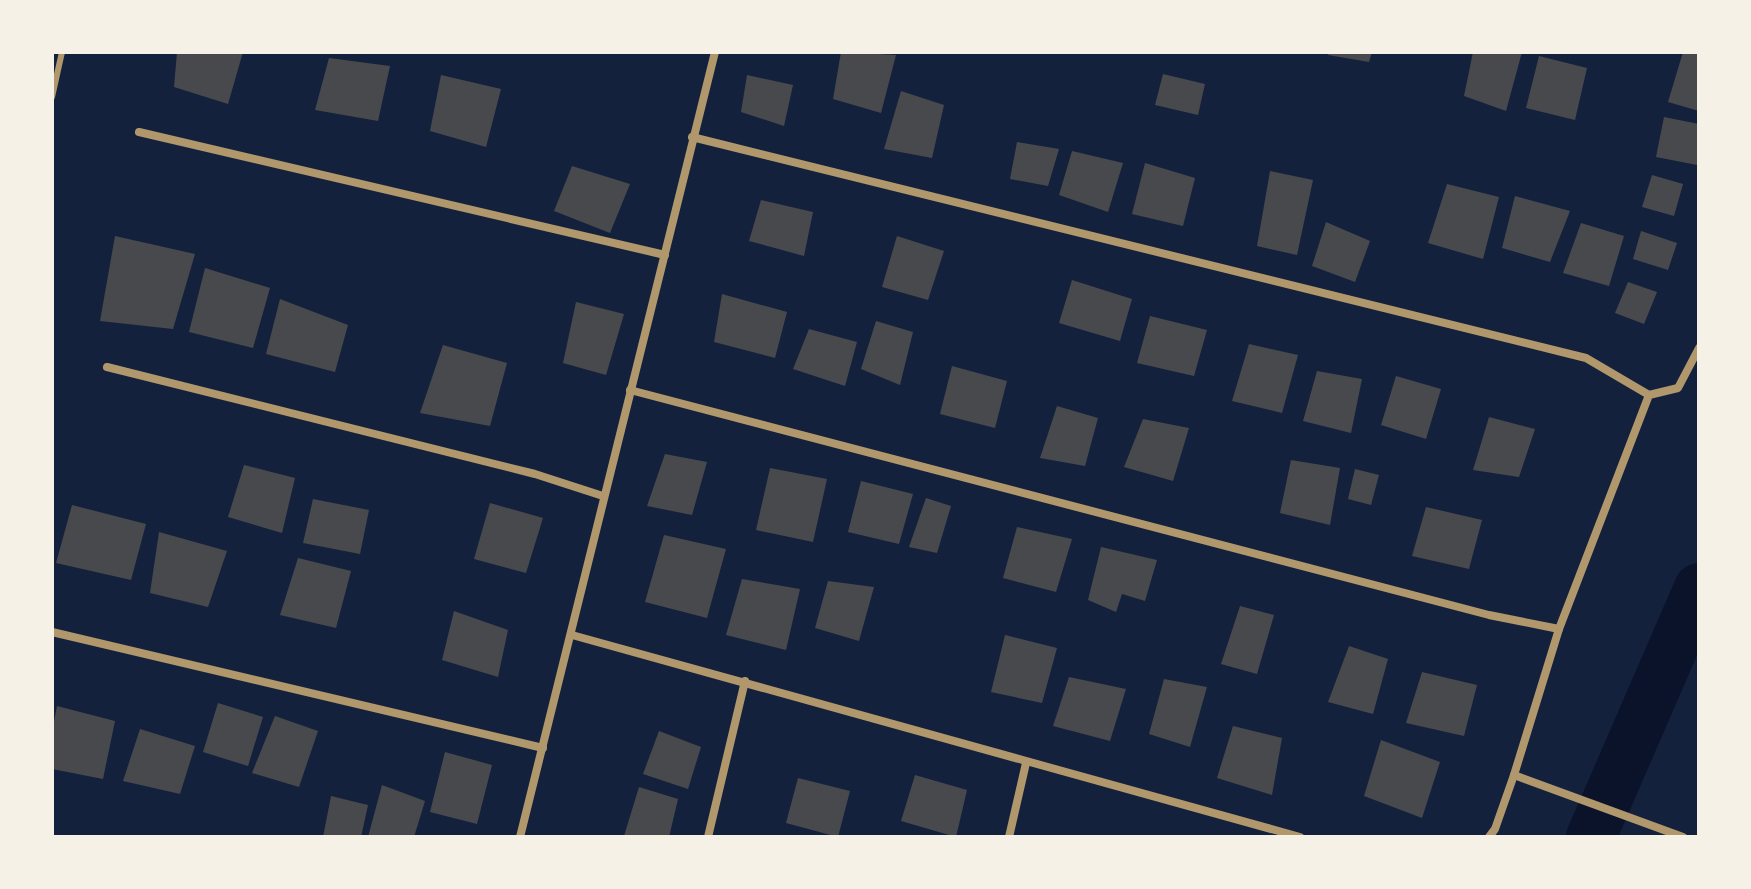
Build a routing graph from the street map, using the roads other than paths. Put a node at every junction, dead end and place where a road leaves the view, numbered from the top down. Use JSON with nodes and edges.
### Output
{"nodes":[{"id":1,"x":62,"y":52,"type":"edge"},
{"id":2,"x":715,"y":52,"type":"edge"},
{"id":3,"x":52,"y":97,"type":"edge"},
{"id":4,"x":139,"y":132,"type":"dead end"},
{"id":5,"x":692,"y":137,"type":"junction"},
{"id":6,"x":665,"y":255,"type":"junction"},
{"id":7,"x":1699,"y":348,"type":"edge"},
{"id":8,"x":107,"y":367,"type":"dead end"},
{"id":9,"x":630,"y":390,"type":"junction"},
{"id":10,"x":1649,"y":395,"type":"junction"},
{"id":11,"x":603,"y":496,"type":"junction"},
{"id":12,"x":1559,"y":629,"type":"junction"},
{"id":13,"x":52,"y":632,"type":"edge"},
{"id":14,"x":572,"y":635,"type":"junction"},
{"id":15,"x":745,"y":681,"type":"junction"},
{"id":16,"x":543,"y":748,"type":"junction"},
{"id":17,"x":1026,"y":763,"type":"junction"},
{"id":18,"x":1514,"y":775,"type":"junction"},
{"id":19,"x":520,"y":837,"type":"edge"},
{"id":20,"x":708,"y":837,"type":"edge"},
{"id":21,"x":1009,"y":837,"type":"edge"},
{"id":22,"x":1300,"y":837,"type":"edge"},
{"id":23,"x":1489,"y":837,"type":"edge"},
{"id":24,"x":1683,"y":837,"type":"edge"}],
"edges":[{"from":1,"to":3,"type":"lane"},
{"from":2,"to":5,"type":"street"},
{"from":4,"to":6,"type":"street"},
{"from":5,"to":6,"type":"street"},
{"from":5,"to":10,"type":"street"},
{"from":6,"to":9,"type":"street"},
{"from":7,"to":10,"type":"street"},
{"from":8,"to":11,"type":"street"},
{"from":9,"to":11,"type":"street"},
{"from":9,"to":12,"type":"street"},
{"from":10,"to":12,"type":"street"},
{"from":11,"to":14,"type":"street"},
{"from":12,"to":18,"type":"street"},
{"from":13,"to":16,"type":"street"},
{"from":14,"to":15,"type":"street"},
{"from":14,"to":16,"type":"street"},
{"from":15,"to":17,"type":"street"},
{"from":15,"to":20,"type":"street"},
{"from":16,"to":19,"type":"street"},
{"from":17,"to":21,"type":"street"},
{"from":17,"to":22,"type":"street"},
{"from":18,"to":23,"type":"street"},
{"from":18,"to":24,"type":"street"}]}
